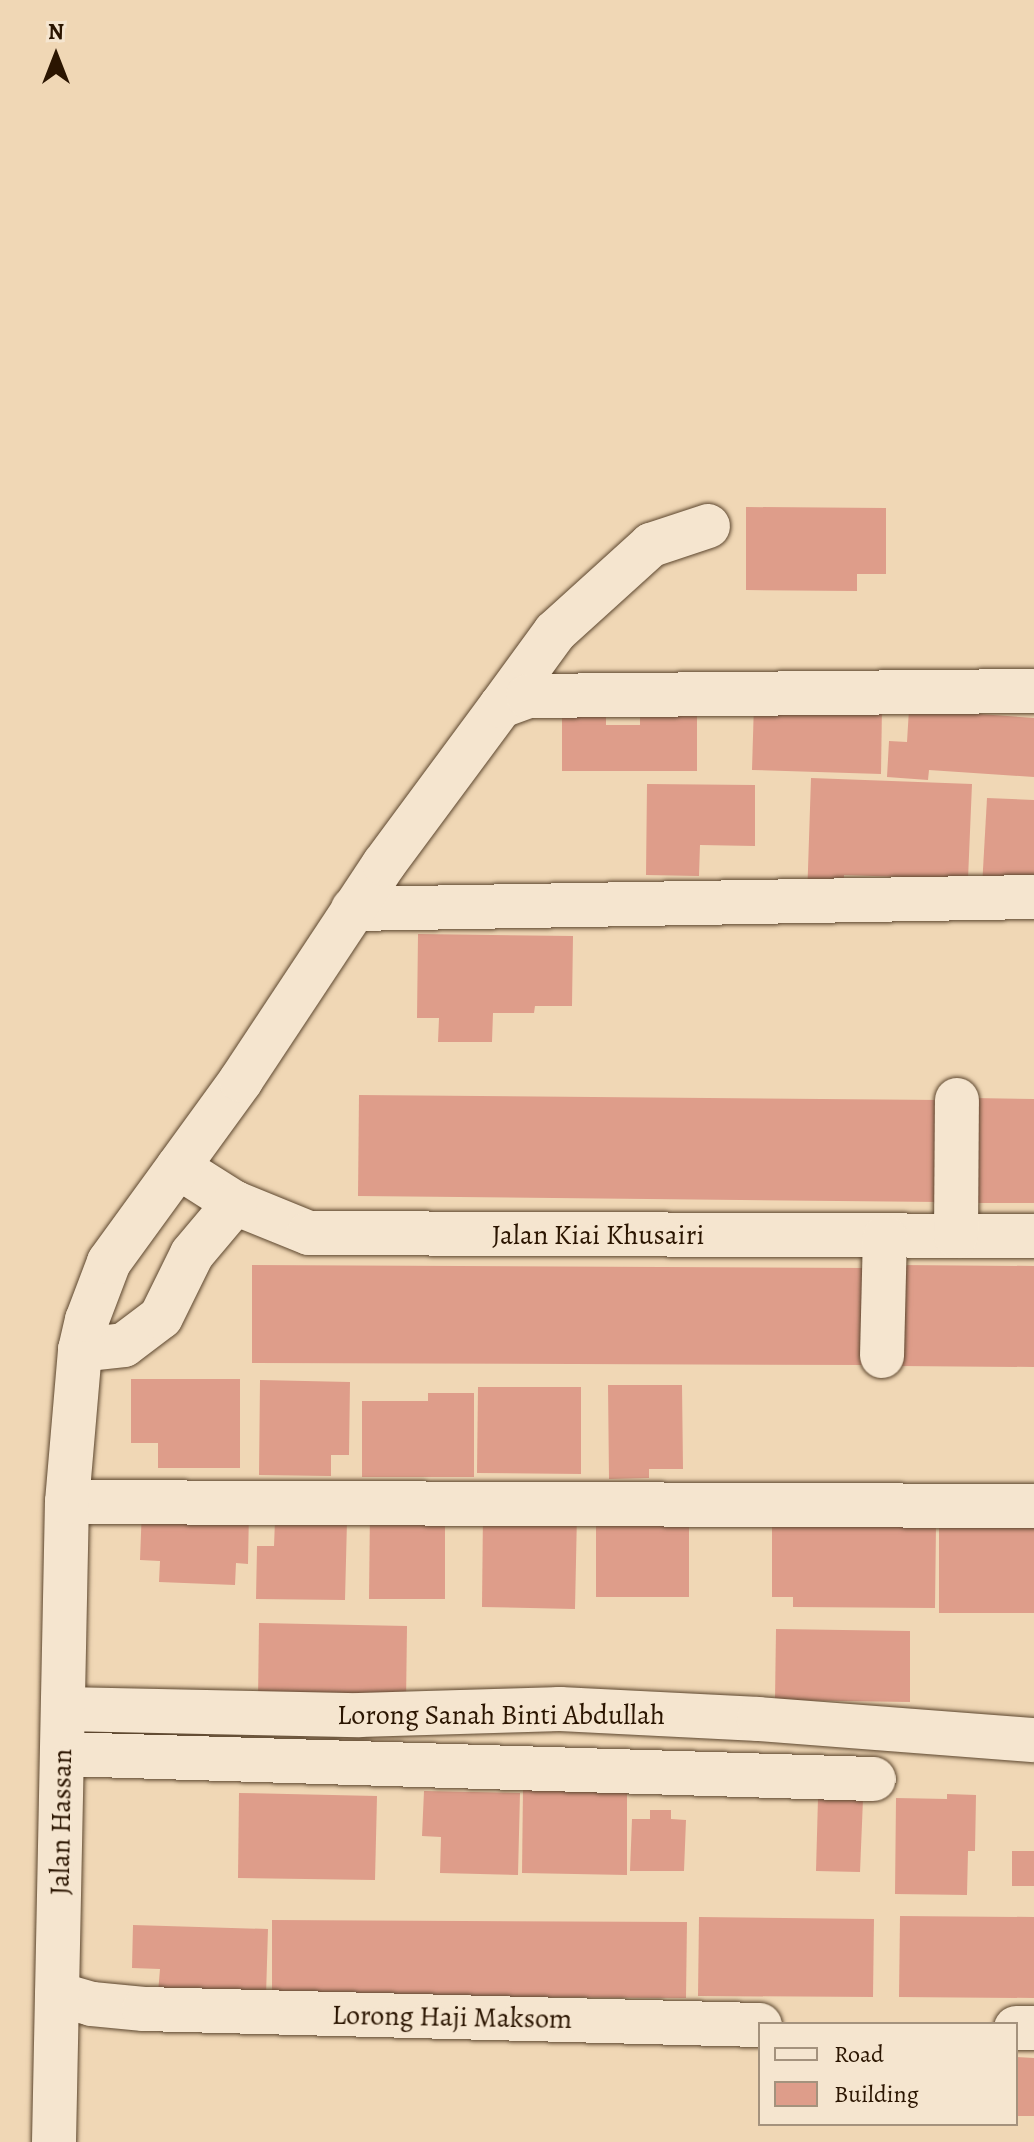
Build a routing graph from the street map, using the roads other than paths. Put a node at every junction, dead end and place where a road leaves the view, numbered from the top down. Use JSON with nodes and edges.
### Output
{"nodes":[{"id":1,"x":708,"y":526,"type":"dead end"},
{"id":2,"x":1034,"y":691,"type":"edge"},
{"id":3,"x":501,"y":706,"type":"junction"},
{"id":4,"x":1034,"y":897,"type":"edge"},
{"id":5,"x":353,"y":909,"type":"junction"},
{"id":6,"x":957,"y":1100,"type":"dead end"},
{"id":7,"x":178,"y":1167,"type":"junction"},
{"id":8,"x":235,"y":1203,"type":"junction"},
{"id":9,"x":956,"y":1236,"type":"junction"},
{"id":10,"x":1034,"y":1236,"type":"edge"},
{"id":11,"x":885,"y":1237,"type":"junction"},
{"id":12,"x":80,"y":1350,"type":"junction"},
{"id":13,"x":882,"y":1356,"type":"dead end"},
{"id":14,"x":67,"y":1502,"type":"junction"},
{"id":15,"x":1034,"y":1506,"type":"edge"},
{"id":16,"x":77,"y":1710,"type":"junction"},
{"id":17,"x":1034,"y":1740,"type":"edge"},
{"id":18,"x":63,"y":1754,"type":"junction"},
{"id":19,"x":874,"y":1779,"type":"dead end"},
{"id":20,"x":75,"y":1999,"type":"junction"},
{"id":21,"x":758,"y":2025,"type":"edge"},
{"id":22,"x":54,"y":2142,"type":"edge"}],
"edges":[{"from":1,"to":3,"type":"street","name":"Jalan Hassan"},
{"from":2,"to":3,"type":"street"},
{"from":3,"to":5,"type":"street","name":"Jalan Hassan"},
{"from":4,"to":5,"type":"street"},
{"from":5,"to":7,"type":"street","name":"Jalan Hassan"},
{"from":6,"to":9,"type":"street"},
{"from":7,"to":8,"type":"street","name":"Jalan Kiai Khusairi"},
{"from":7,"to":12,"type":"street","name":"Jalan Hassan"},
{"from":8,"to":11,"type":"street","name":"Jalan Kiai Khusairi"},
{"from":8,"to":12,"type":"street"},
{"from":9,"to":10,"type":"street","name":"Jalan Kiai Khusairi"},
{"from":9,"to":11,"type":"street","name":"Jalan Kiai Khusairi"},
{"from":11,"to":13,"type":"street"},
{"from":12,"to":14,"type":"street","name":"Jalan Hassan"},
{"from":14,"to":15,"type":"street"},
{"from":14,"to":16,"type":"street","name":"Jalan Hassan"},
{"from":16,"to":17,"type":"street","name":"Lorong Sanah Binti Abdullah"},
{"from":16,"to":18,"type":"street","name":"Jalan Hassan"},
{"from":18,"to":19,"type":"street"},
{"from":18,"to":20,"type":"street","name":"Jalan Hassan"},
{"from":20,"to":21,"type":"street","name":"Lorong Haji Maksom"},
{"from":20,"to":22,"type":"street","name":"Jalan Hassan"}]}
